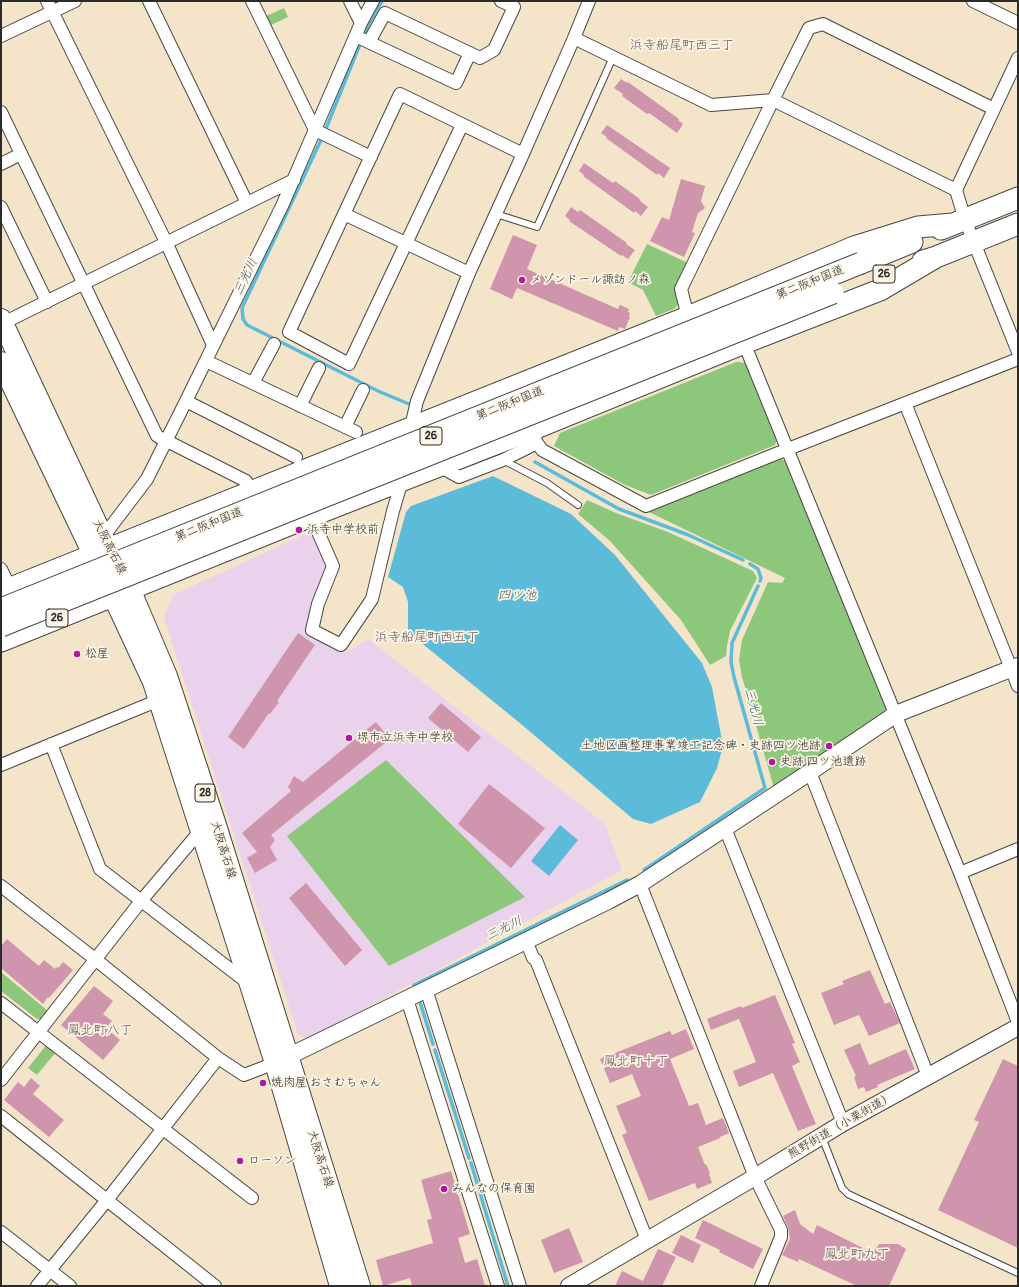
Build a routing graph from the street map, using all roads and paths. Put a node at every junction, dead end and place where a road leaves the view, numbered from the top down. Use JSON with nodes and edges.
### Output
{"nodes":[{"id":1,"x":75,"y":1,"type":"edge"},
{"id":2,"x":149,"y":1,"type":"edge"},
{"id":3,"x":252,"y":1,"type":"edge"},
{"id":4,"x":350,"y":1,"type":"edge"},
{"id":5,"x":373,"y":1,"type":"edge"},
{"id":6,"x":501,"y":1,"type":"edge"},
{"id":7,"x":589,"y":1,"type":"edge"},
{"id":8,"x":973,"y":1,"type":"edge"},
{"id":9,"x":50,"y":6,"type":"edge"},
{"id":10,"x":360,"y":23,"type":"junction"},
{"id":11,"x":1018,"y":23,"type":"edge"},
{"id":12,"x":1,"y":36,"type":"edge"},
{"id":13,"x":355,"y":36,"type":"junction"},
{"id":14,"x":574,"y":38,"type":"junction"},
{"id":15,"x":369,"y":42,"type":"junction"},
{"id":16,"x":470,"y":53,"type":"junction"},
{"id":17,"x":613,"y":57,"type":"junction"},
{"id":18,"x":1018,"y":58,"type":"edge"},
{"id":19,"x":773,"y":100,"type":"junction"},
{"id":20,"x":994,"y":109,"type":"junction"},
{"id":21,"x":1,"y":112,"type":"edge"},
{"id":22,"x":462,"y":125,"type":"junction"},
{"id":23,"x":318,"y":132,"type":"junction"},
{"id":24,"x":21,"y":154,"type":"junction"},
{"id":25,"x":523,"y":154,"type":"junction"},
{"id":26,"x":371,"y":157,"type":"junction"},
{"id":27,"x":1,"y":164,"type":"edge"},
{"id":28,"x":294,"y":180,"type":"junction"},
{"id":29,"x":956,"y":190,"type":"junction"},
{"id":30,"x":1018,"y":198,"type":"edge"},
{"id":31,"x":247,"y":203,"type":"junction"},
{"id":32,"x":1,"y":207,"type":"edge"},
{"id":33,"x":344,"y":214,"type":"junction"},
{"id":34,"x":496,"y":214,"type":"junction"},
{"id":35,"x":959,"y":222,"type":"junction"},
{"id":36,"x":1018,"y":224,"type":"edge"},
{"id":37,"x":166,"y":242,"type":"junction"},
{"id":38,"x":975,"y":242,"type":"junction"},
{"id":39,"x":407,"y":243,"type":"junction"},
{"id":40,"x":936,"y":257,"type":"junction"},
{"id":41,"x":469,"y":273,"type":"junction"},
{"id":42,"x":84,"y":284,"type":"junction"},
{"id":43,"x":47,"y":302,"type":"junction"},
{"id":44,"x":688,"y":317,"type":"junction"},
{"id":45,"x":2,"y":322,"type":"edge"},
{"id":46,"x":744,"y":343,"type":"junction"},
{"id":47,"x":274,"y":344,"type":"dead end"},
{"id":48,"x":214,"y":345,"type":"junction"},
{"id":49,"x":1018,"y":352,"type":"edge"},
{"id":50,"x":1018,"y":359,"type":"edge"},
{"id":51,"x":206,"y":361,"type":"junction"},
{"id":52,"x":1,"y":362,"type":"edge"},
{"id":53,"x":319,"y":368,"type":"dead end"},
{"id":54,"x":253,"y":383,"type":"junction"},
{"id":55,"x":363,"y":390,"type":"dead end"},
{"id":56,"x":186,"y":401,"type":"junction"},
{"id":57,"x":905,"y":403,"type":"junction"},
{"id":58,"x":300,"y":406,"type":"junction"},
{"id":59,"x":410,"y":429,"type":"junction"},
{"id":60,"x":534,"y":437,"type":"junction"},
{"id":61,"x":166,"y":441,"type":"junction"},
{"id":62,"x":788,"y":448,"type":"junction"},
{"id":63,"x":296,"y":457,"type":"dead end"},
{"id":64,"x":503,"y":460,"type":"junction"},
{"id":65,"x":439,"y":466,"type":"junction"},
{"id":66,"x":402,"y":480,"type":"junction"},
{"id":67,"x":246,"y":481,"type":"dead end"},
{"id":68,"x":578,"y":505,"type":"dead end"},
{"id":69,"x":311,"y":516,"type":"junction"},
{"id":70,"x":102,"y":547,"type":"junction"},
{"id":71,"x":1,"y":569,"type":"edge"},
{"id":72,"x":6,"y":590,"type":"edge"},
{"id":73,"x":121,"y":592,"type":"junction"},
{"id":74,"x":1,"y":609,"type":"edge"},
{"id":75,"x":1,"y":626,"type":"edge"},
{"id":76,"x":1,"y":641,"type":"edge"},
{"id":77,"x":1014,"y":667,"type":"edge"},
{"id":78,"x":1018,"y":686,"type":"edge"},
{"id":79,"x":159,"y":700,"type":"junction"},
{"id":80,"x":896,"y":714,"type":"junction"},
{"id":81,"x":50,"y":744,"type":"junction"},
{"id":82,"x":1,"y":765,"type":"edge"},
{"id":83,"x":810,"y":772,"type":"junction"},
{"id":84,"x":208,"y":827,"type":"junction"},
{"id":85,"x":725,"y":828,"type":"junction"},
{"id":86,"x":1018,"y":849,"type":"edge"},
{"id":87,"x":960,"y":873,"type":"junction"},
{"id":88,"x":640,"y":884,"type":"junction"},
{"id":89,"x":1,"y":886,"type":"edge"},
{"id":90,"x":141,"y":900,"type":"junction"},
{"id":91,"x":526,"y":940,"type":"junction"},
{"id":92,"x":95,"y":959,"type":"junction"},
{"id":93,"x":250,"y":984,"type":"junction"},
{"id":94,"x":426,"y":989,"type":"junction"},
{"id":95,"x":409,"y":998,"type":"junction"},
{"id":96,"x":1,"y":1003,"type":"edge"},
{"id":97,"x":1018,"y":1022,"type":"edge"},
{"id":98,"x":1018,"y":1027,"type":"edge"},
{"id":99,"x":38,"y":1032,"type":"junction"},
{"id":100,"x":218,"y":1058,"type":"junction"},
{"id":101,"x":281,"y":1060,"type":"junction"},
{"id":102,"x":928,"y":1076,"type":"junction"},
{"id":103,"x":1,"y":1080,"type":"edge"},
{"id":104,"x":1,"y":1116,"type":"edge"},
{"id":105,"x":843,"y":1123,"type":"junction"},
{"id":106,"x":163,"y":1129,"type":"junction"},
{"id":107,"x":822,"y":1136,"type":"junction"},
{"id":108,"x":469,"y":1160,"type":"junction"},
{"id":109,"x":755,"y":1177,"type":"junction"},
{"id":110,"x":252,"y":1198,"type":"dead end"},
{"id":111,"x":107,"y":1200,"type":"junction"},
{"id":112,"x":1,"y":1232,"type":"edge"},
{"id":113,"x":647,"y":1240,"type":"junction"},
{"id":114,"x":49,"y":1270,"type":"junction"},
{"id":115,"x":1018,"y":1273,"type":"edge"},
{"id":116,"x":37,"y":1286,"type":"edge"},
{"id":117,"x":70,"y":1286,"type":"edge"},
{"id":118,"x":215,"y":1286,"type":"edge"},
{"id":119,"x":340,"y":1286,"type":"edge"},
{"id":120,"x":360,"y":1286,"type":"edge"},
{"id":121,"x":498,"y":1286,"type":"edge"},
{"id":122,"x":520,"y":1286,"type":"edge"},
{"id":123,"x":569,"y":1286,"type":"edge"},
{"id":124,"x":761,"y":1286,"type":"edge"}],
"edges":[{"from":1,"to":9,"type":"street"},
{"from":2,"to":31,"type":"street"},
{"from":3,"to":23,"type":"street"},
{"from":4,"to":10,"type":"street"},
{"from":5,"to":10,"type":"street"},
{"from":6,"to":16,"type":"street"},
{"from":7,"to":14,"type":"street"},
{"from":8,"to":11,"type":"street"},
{"from":9,"to":12,"type":"street"},
{"from":9,"to":37,"type":"street"},
{"from":10,"to":13,"type":"street"},
{"from":13,"to":15,"type":"street"},
{"from":13,"to":23,"type":"street"},
{"from":14,"to":17,"type":"street"},
{"from":14,"to":25,"type":"street"},
{"from":15,"to":16,"type":"street"},
{"from":15,"to":16,"type":"street"},
{"from":17,"to":19,"type":"street"},
{"from":17,"to":34,"type":"lane"},
{"from":18,"to":20,"type":"street"},
{"from":19,"to":20,"type":"street"},
{"from":19,"to":29,"type":"street"},
{"from":19,"to":44,"type":"street"},
{"from":20,"to":29,"type":"street"},
{"from":21,"to":24,"type":"street"},
{"from":22,"to":25,"type":"street"},
{"from":22,"to":26,"type":"street"},
{"from":22,"to":39,"type":"street"},
{"from":23,"to":26,"type":"street"},
{"from":23,"to":28,"type":"street"},
{"from":24,"to":27,"type":"street"},
{"from":24,"to":42,"type":"street"},
{"from":25,"to":34,"type":"street"},
{"from":26,"to":33,"type":"street"},
{"from":28,"to":31,"type":"street"},
{"from":28,"to":48,"type":"street"},
{"from":29,"to":35,"type":"street"},
{"from":30,"to":35,"type":"highway","name":"第二阪和国道","number":"26"},
{"from":31,"to":37,"type":"street"},
{"from":32,"to":43,"type":"street"},
{"from":33,"to":39,"type":"street"},
{"from":33,"to":39,"type":"street"},
{"from":34,"to":41,"type":"street"},
{"from":35,"to":38,"type":"street"},
{"from":35,"to":44,"type":"highway","number":"26"},
{"from":35,"to":74,"type":"highway","name":"第二阪和国道","number":"26","bridge":true},
{"from":36,"to":38,"type":"highway","name":"第二阪和国道","number":"26"},
{"from":37,"to":42,"type":"street"},
{"from":37,"to":48,"type":"street"},
{"from":38,"to":40,"type":"highway","name":"第二阪和国道","number":"26"},
{"from":38,"to":49,"type":"street"},
{"from":39,"to":41,"type":"street"},
{"from":40,"to":46,"type":"highway","number":"26"},
{"from":40,"to":75,"type":"highway","name":"第二阪和国道","number":"26","bridge":true},
{"from":41,"to":59,"type":"street"},
{"from":42,"to":43,"type":"street"},
{"from":42,"to":61,"type":"street"},
{"from":43,"to":45,"type":"street"},
{"from":44,"to":59,"type":"highway","number":"26"},
{"from":45,"to":70,"type":"main road","name":"大阪高石線","number":"28"},
{"from":46,"to":60,"type":"highway","number":"26"},
{"from":46,"to":62,"type":"street"},
{"from":47,"to":54,"type":"street"},
{"from":48,"to":51,"type":"street"},
{"from":50,"to":57,"type":"street"},
{"from":51,"to":54,"type":"street"},
{"from":51,"to":56,"type":"street"},
{"from":52,"to":70,"type":"main road","name":"大阪高石線","number":"28"},
{"from":53,"to":58,"type":"street"},
{"from":54,"to":58,"type":"street"},
{"from":55,"to":58,"type":"street"},
{"from":56,"to":61,"type":"street"},
{"from":56,"to":63,"type":"street"},
{"from":57,"to":62,"type":"street"},
{"from":57,"to":77,"type":"street"},
{"from":59,"to":66,"type":"street"},
{"from":59,"to":70,"type":"highway","number":"26"},
{"from":60,"to":62,"type":"street"},
{"from":60,"to":64,"type":"street"},
{"from":60,"to":65,"type":"highway","number":"26"},
{"from":61,"to":67,"type":"street"},
{"from":61,"to":70,"type":"street"},
{"from":62,"to":80,"type":"street"},
{"from":64,"to":65,"type":"street"},
{"from":64,"to":68,"type":"lane"},
{"from":65,"to":66,"type":"highway","number":"26"},
{"from":66,"to":69,"type":"highway","number":"26"},
{"from":66,"to":69,"type":"street"},
{"from":69,"to":73,"type":"highway","number":"26"},
{"from":70,"to":72,"type":"highway","number":"26"},
{"from":70,"to":73,"type":"main road","name":"大阪高石線","number":"28"},
{"from":71,"to":72,"type":"street"},
{"from":73,"to":76,"type":"highway","number":"26"},
{"from":73,"to":79,"type":"main road","name":"大阪高石線","number":"28"},
{"from":73,"to":84,"type":"main road","name":"大阪高石線","number":"28"},
{"from":77,"to":78,"type":"street"},
{"from":77,"to":80,"type":"street"},
{"from":79,"to":81,"type":"street"},
{"from":79,"to":84,"type":"main road","name":"大阪高石線","number":"28"},
{"from":80,"to":83,"type":"street"},
{"from":80,"to":87,"type":"street"},
{"from":81,"to":82,"type":"street"},
{"from":81,"to":90,"type":"street"},
{"from":83,"to":85,"type":"street"},
{"from":83,"to":102,"type":"street"},
{"from":84,"to":90,"type":"street"},
{"from":84,"to":93,"type":"main road","name":"大阪高石線","number":"28"},
{"from":84,"to":101,"type":"main road","name":"大阪高石線","number":"28"},
{"from":85,"to":88,"type":"street"},
{"from":85,"to":105,"type":"street"},
{"from":86,"to":87,"type":"street"},
{"from":87,"to":97,"type":"street"},
{"from":88,"to":91,"type":"street"},
{"from":88,"to":109,"type":"street"},
{"from":89,"to":92,"type":"street"},
{"from":90,"to":92,"type":"street"},
{"from":90,"to":93,"type":"street"},
{"from":91,"to":94,"type":"street"},
{"from":91,"to":113,"type":"street"},
{"from":92,"to":99,"type":"street"},
{"from":92,"to":100,"type":"street"},
{"from":93,"to":101,"type":"main road","name":"大阪高石線","number":"28"},
{"from":94,"to":95,"type":"street"},
{"from":94,"to":108,"type":"street"},
{"from":95,"to":101,"type":"street"},
{"from":95,"to":108,"type":"street"},
{"from":96,"to":99,"type":"street"},
{"from":98,"to":102,"type":"street","name":"熊野街道（小栗街道）"},
{"from":99,"to":103,"type":"street"},
{"from":99,"to":106,"type":"street"},
{"from":100,"to":101,"type":"street"},
{"from":100,"to":106,"type":"street"},
{"from":101,"to":119,"type":"main road","name":"大阪高石線","number":"28"},
{"from":101,"to":120,"type":"main road","name":"大阪高石線","number":"28"},
{"from":102,"to":105,"type":"street","name":"熊野街道（小栗街道）"},
{"from":104,"to":111,"type":"street"},
{"from":105,"to":107,"type":"street","name":"熊野街道（小栗街道）"},
{"from":106,"to":110,"type":"street"},
{"from":106,"to":111,"type":"street"},
{"from":107,"to":109,"type":"street","name":"熊野街道（小栗街道）"},
{"from":107,"to":115,"type":"lane"},
{"from":108,"to":121,"type":"street"},
{"from":108,"to":122,"type":"street"},
{"from":109,"to":113,"type":"street","name":"熊野街道（小栗街道）"},
{"from":109,"to":124,"type":"street"},
{"from":111,"to":114,"type":"street"},
{"from":111,"to":118,"type":"street"},
{"from":112,"to":114,"type":"street"},
{"from":113,"to":123,"type":"street"},
{"from":114,"to":116,"type":"street"},
{"from":114,"to":117,"type":"street"}]}
